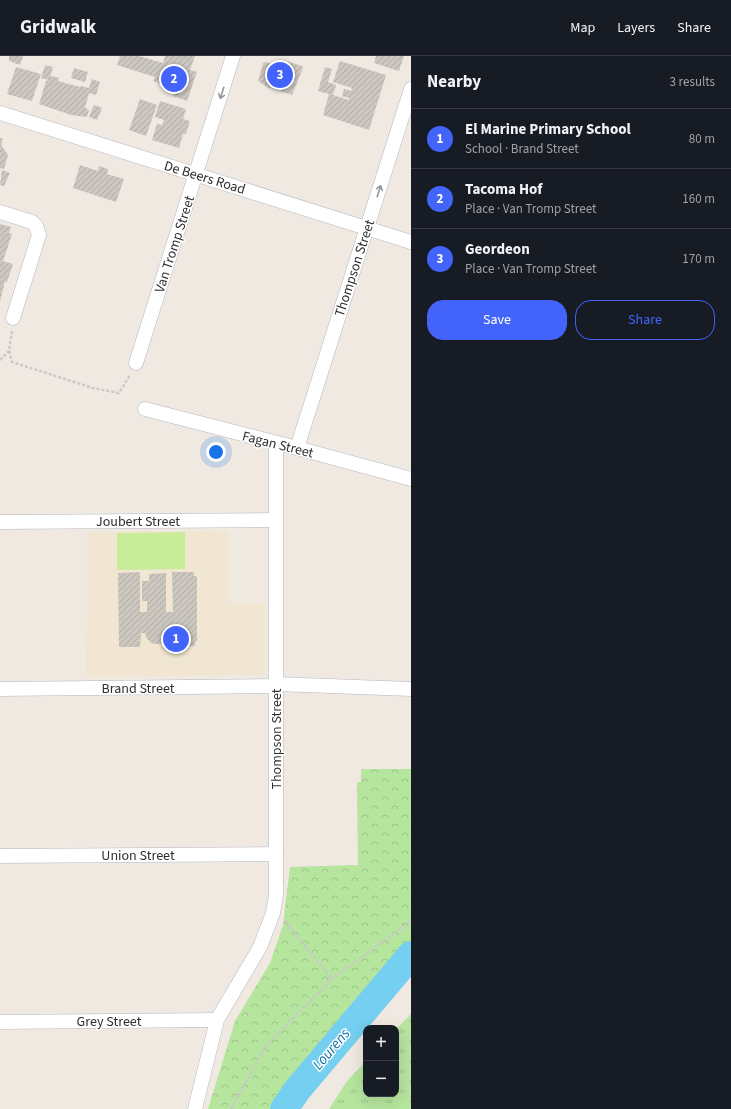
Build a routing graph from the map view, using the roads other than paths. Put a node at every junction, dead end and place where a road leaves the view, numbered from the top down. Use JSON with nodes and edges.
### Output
{"nodes":[{"id":1,"x":233,"y":56,"type":"edge"},
{"id":2,"x":411,"y":89,"type":"edge"},
{"id":3,"x":0,"y":112,"type":"edge"},
{"id":4,"x":196,"y":174,"type":"junction"},
{"id":5,"x":0,"y":212,"type":"edge"},
{"id":6,"x":367,"y":228,"type":"junction"},
{"id":7,"x":411,"y":242,"type":"edge"},
{"id":8,"x":13,"y":318,"type":"road end"},
{"id":9,"x":136,"y":363,"type":"road end"},
{"id":10,"x":145,"y":410,"type":"dead end"},
{"id":11,"x":276,"y":444,"type":"junction"},
{"id":12,"x":297,"y":448,"type":"junction"},
{"id":13,"x":411,"y":479,"type":"edge"},
{"id":14,"x":276,"y":520,"type":"junction"},
{"id":15,"x":0,"y":522,"type":"edge"},
{"id":16,"x":276,"y":685,"type":"junction"},
{"id":17,"x":0,"y":689,"type":"edge"},
{"id":18,"x":411,"y":689,"type":"edge"},
{"id":19,"x":276,"y":854,"type":"junction"},
{"id":20,"x":0,"y":856,"type":"edge"},
{"id":21,"x":217,"y":1020,"type":"junction"},
{"id":22,"x":0,"y":1022,"type":"edge"},
{"id":23,"x":195,"y":1109,"type":"edge"}],
"edges":[{"from":1,"to":4,"type":"street","name":"Van Tromp Street","one_way":true},
{"from":6,"to":2,"type":"street","name":"Thompson Street","one_way":true},
{"from":3,"to":4,"type":"street","name":"De Beers Road"},
{"from":4,"to":6,"type":"street","name":"De Beers Road"},
{"from":4,"to":9,"type":"street","name":"Van Tromp Street"},
{"from":5,"to":8,"type":"street"},
{"from":6,"to":7,"type":"street","name":"De Beers Road"},
{"from":6,"to":12,"type":"street","name":"Thompson Street"},
{"from":10,"to":11,"type":"street","name":"Fagan Street"},
{"from":11,"to":12,"type":"street","name":"Fagan Street"},
{"from":11,"to":14,"type":"street","name":"Thompson Street"},
{"from":12,"to":13,"type":"street","name":"Fagan Street"},
{"from":14,"to":15,"type":"street","name":"Joubert Street"},
{"from":14,"to":16,"type":"street","name":"Thompson Street"},
{"from":16,"to":17,"type":"street","name":"Brand Street"},
{"from":16,"to":18,"type":"street","name":"Brand Street"},
{"from":16,"to":19,"type":"street","name":"Thompson Street"},
{"from":19,"to":20,"type":"street","name":"Union Street"},
{"from":19,"to":21,"type":"street","name":"Thompson Street"},
{"from":21,"to":22,"type":"street","name":"Grey Street"},
{"from":21,"to":23,"type":"street","name":"Thompson Street"}]}
